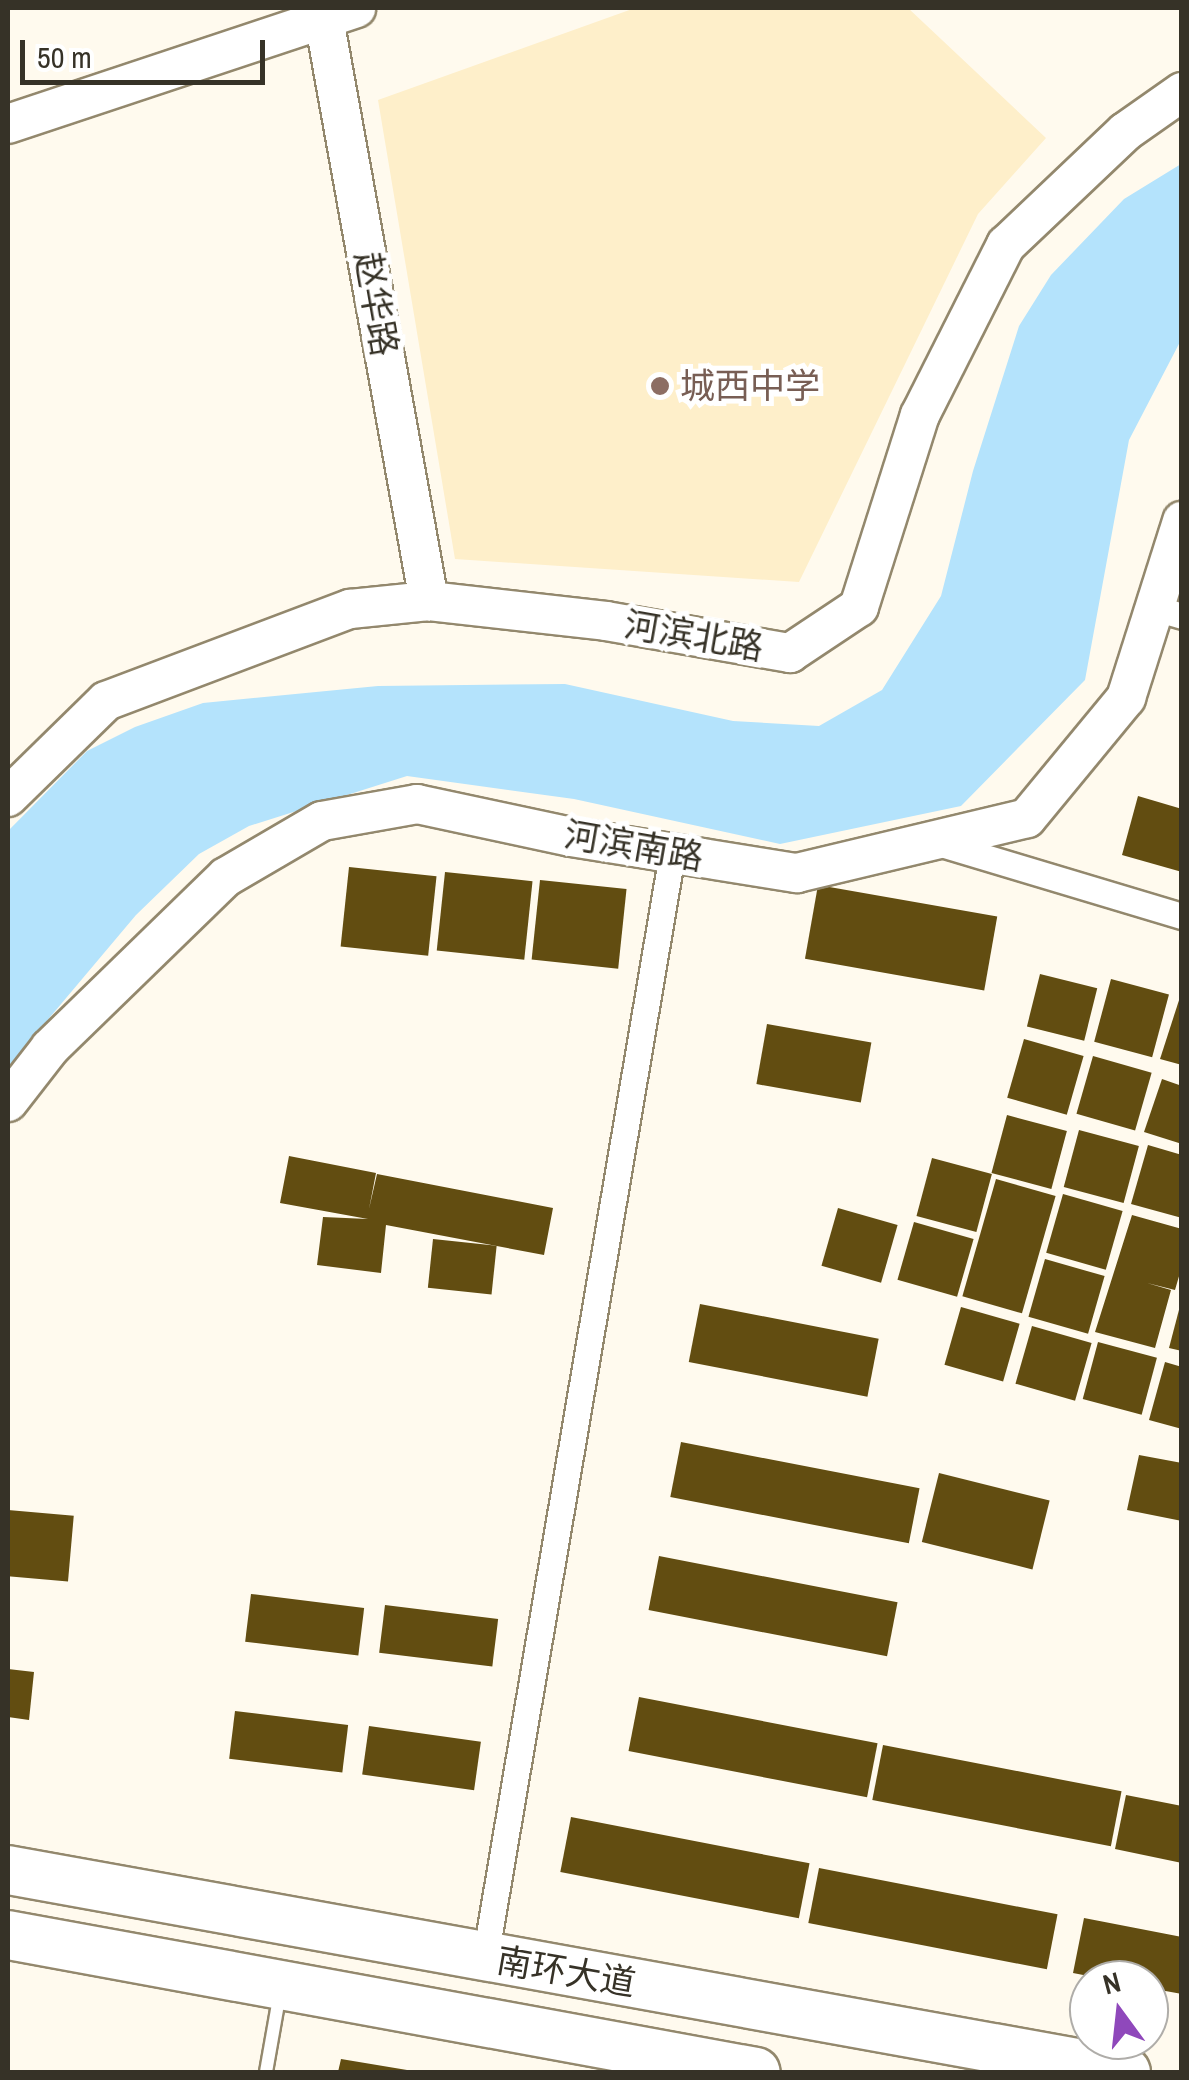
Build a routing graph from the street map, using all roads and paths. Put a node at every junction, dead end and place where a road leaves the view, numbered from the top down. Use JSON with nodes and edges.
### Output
{"nodes":[{"id":1,"x":334,"y":11,"type":"edge"},
{"id":2,"x":1182,"y":92,"type":"edge"},
{"id":3,"x":8,"y":124,"type":"edge"},
{"id":4,"x":1182,"y":521,"type":"edge"},
{"id":5,"x":429,"y":601,"type":"junction"},
{"id":6,"x":1166,"y":611,"type":"edge"},
{"id":7,"x":8,"y":797,"type":"edge"},
{"id":8,"x":930,"y":841,"type":"junction"},
{"id":9,"x":672,"y":854,"type":"junction"},
{"id":10,"x":1182,"y":916,"type":"edge"},
{"id":11,"x":8,"y":1102,"type":"edge"},
{"id":12,"x":8,"y":1870,"type":"edge"},
{"id":13,"x":8,"y":1935,"type":"edge"},
{"id":14,"x":486,"y":1958,"type":"junction"},
{"id":15,"x":281,"y":1986,"type":"junction"},
{"id":16,"x":266,"y":2072,"type":"edge"},
{"id":17,"x":756,"y":2072,"type":"edge"},
{"id":18,"x":1126,"y":2072,"type":"edge"}],
"edges":[{"from":1,"to":3,"type":"street"},
{"from":1,"to":5,"type":"street","name":"赵华路"},
{"from":2,"to":5,"type":"street","name":"河滨北路"},
{"from":4,"to":6,"type":"street","name":"河滨南路"},
{"from":5,"to":7,"type":"street","name":"河滨北路"},
{"from":6,"to":8,"type":"street","name":"河滨南路"},
{"from":8,"to":9,"type":"street","name":"河滨南路"},
{"from":8,"to":10,"type":"street"},
{"from":9,"to":11,"type":"street","name":"河滨南路"},
{"from":9,"to":14,"type":"street"},
{"from":12,"to":14,"type":"highway","name":"南环大道"},
{"from":13,"to":15,"type":"highway","name":"南环大道"},
{"from":14,"to":18,"type":"highway","name":"南环大道"},
{"from":15,"to":16,"type":"lane"},
{"from":15,"to":17,"type":"highway","name":"南环大道"}]}
